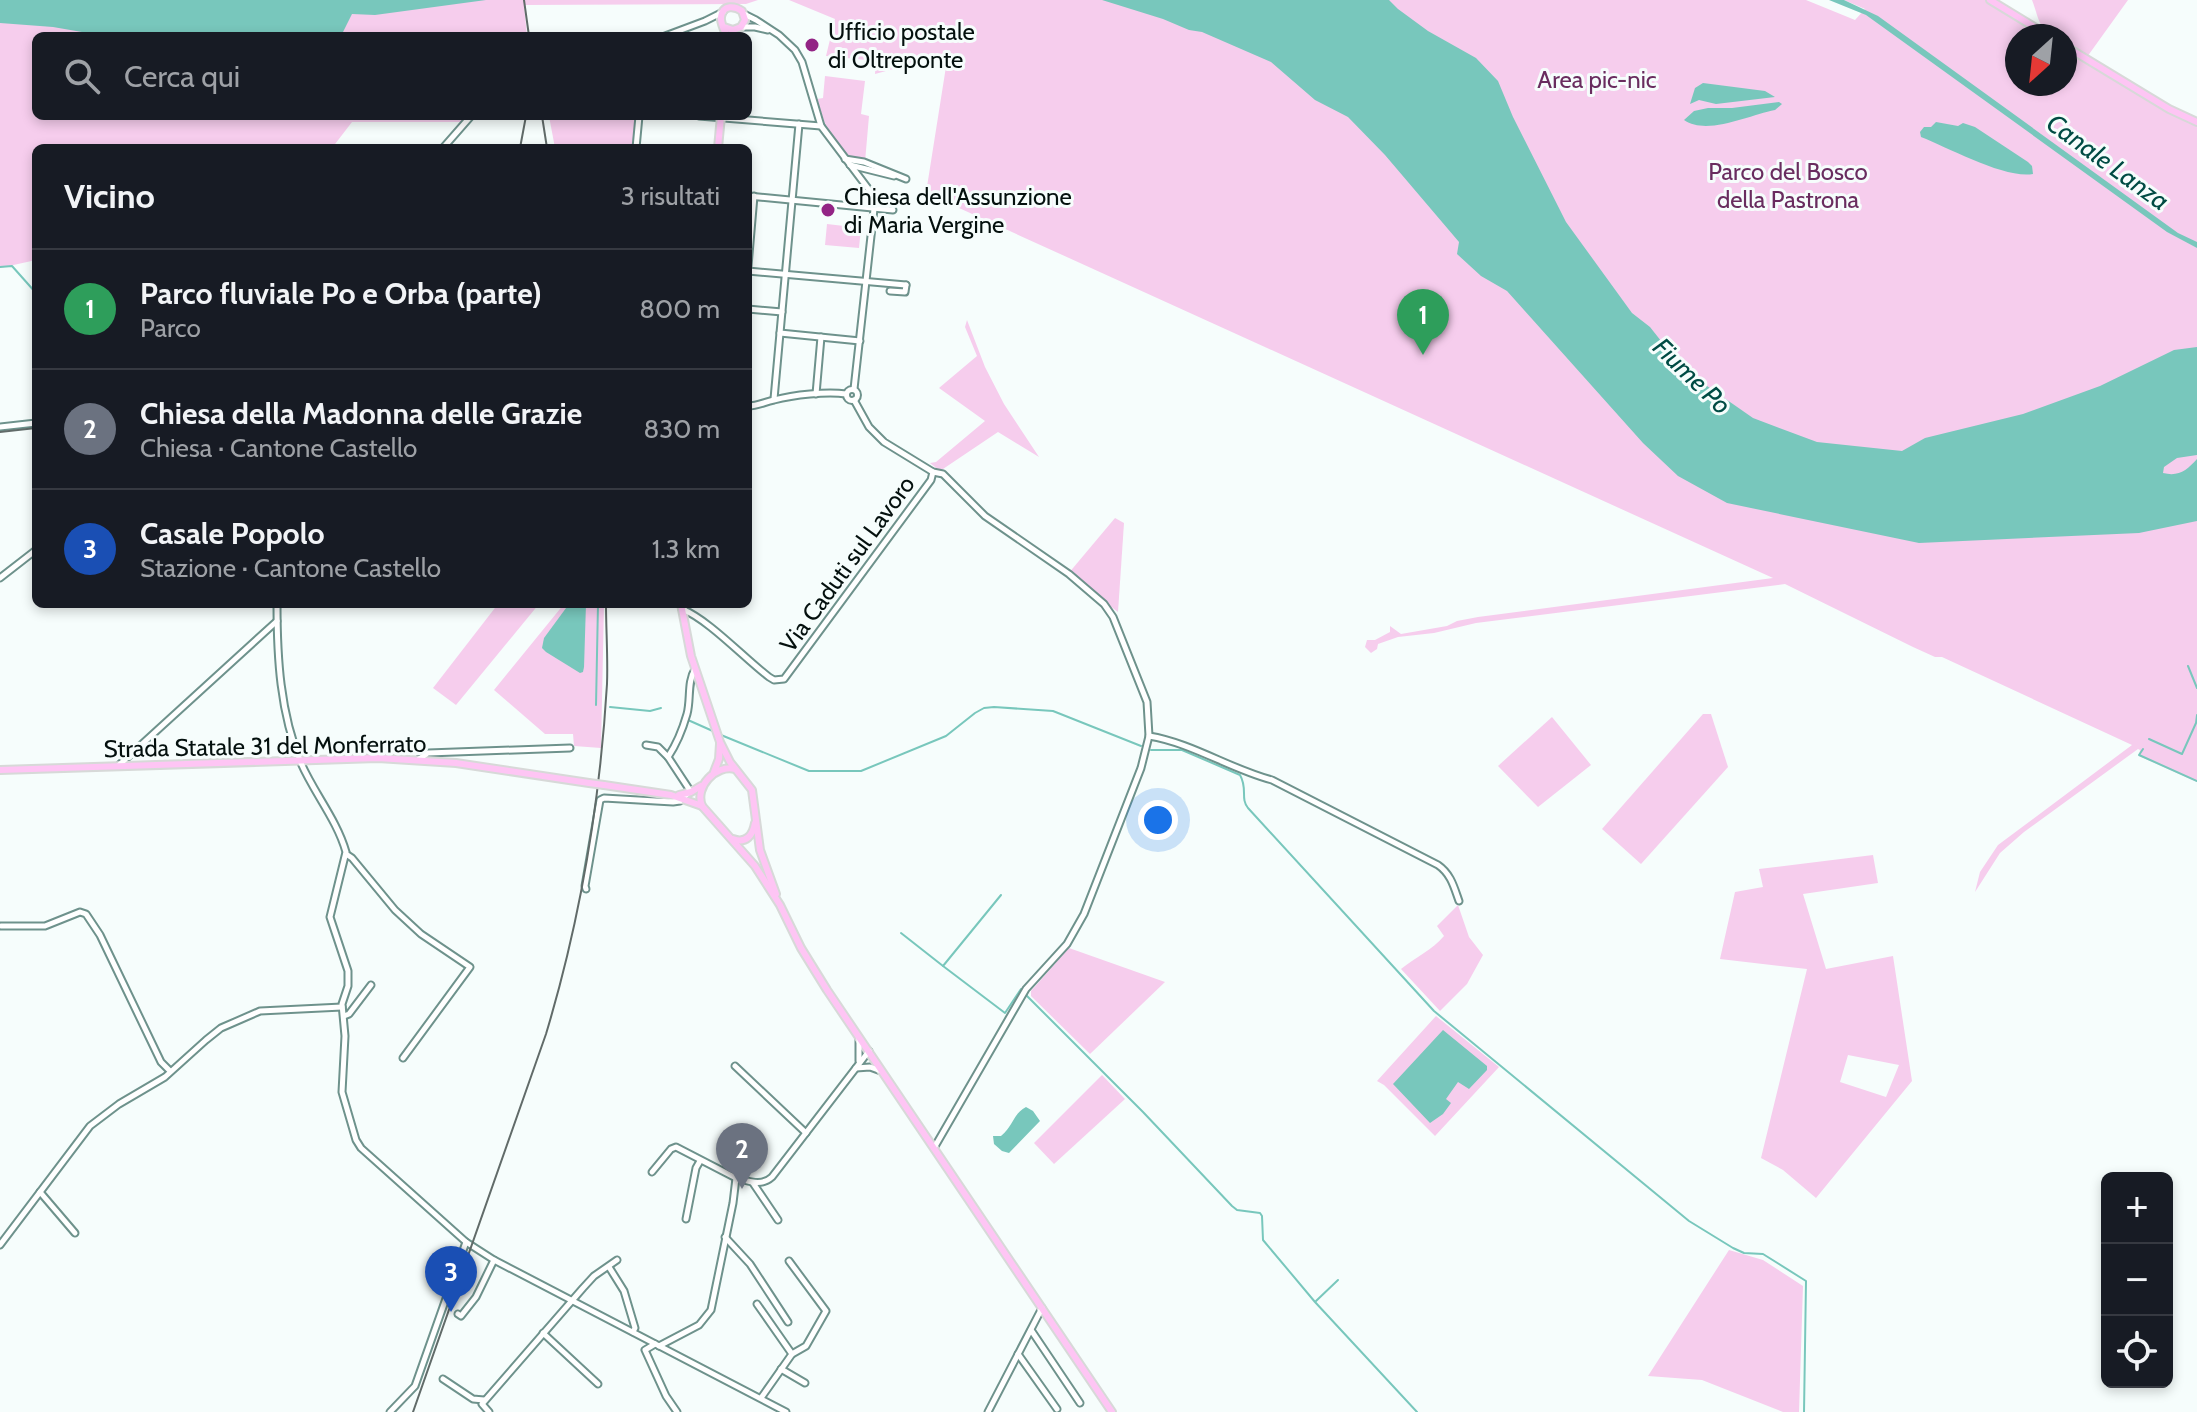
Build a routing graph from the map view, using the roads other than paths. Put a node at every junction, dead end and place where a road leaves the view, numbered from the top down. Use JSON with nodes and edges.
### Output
{"nodes":[{"id":1,"x":1990,"y":0,"type":"edge"},
{"id":2,"x":727,"y":6,"type":"edge"},
{"id":3,"x":741,"y":7,"type":"edge"},
{"id":4,"x":707,"y":20,"type":"junction"},
{"id":5,"x":2030,"y":24,"type":"edge"},
{"id":6,"x":723,"y":25,"type":"junction"},
{"id":7,"x":740,"y":28,"type":"junction"},
{"id":8,"x":676,"y":32,"type":"edge"},
{"id":9,"x":726,"y":32,"type":"edge"},
{"id":10,"x":734,"y":32,"type":"edge"},
{"id":11,"x":775,"y":32,"type":"junction"},
{"id":12,"x":2077,"y":53,"type":"edge"},
{"id":13,"x":468,"y":120,"type":"edge"},
{"id":14,"x":639,"y":120,"type":"edge"},
{"id":15,"x":721,"y":120,"type":"edge"},
{"id":16,"x":752,"y":120,"type":"edge"},
{"id":17,"x":2197,"y":122,"type":"edge"},
{"id":18,"x":799,"y":124,"type":"junction"},
{"id":19,"x":821,"y":126,"type":"junction"},
{"id":20,"x":446,"y":144,"type":"edge"},
{"id":21,"x":636,"y":144,"type":"edge"},
{"id":22,"x":718,"y":144,"type":"edge"},
{"id":23,"x":844,"y":159,"type":"junction"},
{"id":24,"x":849,"y":165,"type":"junction"},
{"id":25,"x":752,"y":196,"type":"edge"},
{"id":26,"x":792,"y":200,"type":"junction"},
{"id":27,"x":874,"y":209,"type":"junction"},
{"id":28,"x":893,"y":210,"type":"dead end"},
{"id":29,"x":752,"y":269,"type":"edge"},
{"id":30,"x":786,"y":274,"type":"junction"},
{"id":31,"x":865,"y":281,"type":"junction"},
{"id":32,"x":890,"y":291,"type":"dead end"},
{"id":33,"x":752,"y":309,"type":"edge"},
{"id":34,"x":782,"y":312,"type":"junction"},
{"id":35,"x":780,"y":333,"type":"junction"},
{"id":36,"x":821,"y":337,"type":"junction"},
{"id":37,"x":860,"y":341,"type":"junction"},
{"id":38,"x":854,"y":389,"type":"junction"},
{"id":39,"x":816,"y":394,"type":"junction"},
{"id":40,"x":846,"y":394,"type":"junction"},
{"id":41,"x":774,"y":399,"type":"junction"},
{"id":42,"x":854,"y":400,"type":"junction"},
{"id":43,"x":752,"y":406,"type":"edge"},
{"id":44,"x":32,"y":423,"type":"edge"},
{"id":45,"x":0,"y":427,"type":"edge"},
{"id":46,"x":933,"y":472,"type":"junction"},
{"id":47,"x":32,"y":553,"type":"edge"},
{"id":48,"x":0,"y":578,"type":"edge"},
{"id":49,"x":277,"y":608,"type":"edge"},
{"id":50,"x":681,"y":608,"type":"edge"},
{"id":51,"x":684,"y":608,"type":"edge"},
{"id":52,"x":683,"y":618,"type":"junction"},
{"id":53,"x":699,"y":620,"type":"junction"},
{"id":54,"x":277,"y":621,"type":"junction"},
{"id":55,"x":695,"y":669,"type":"junction"},
{"id":56,"x":1149,"y":736,"type":"junction"},
{"id":57,"x":719,"y":740,"type":"junction"},
{"id":58,"x":646,"y":745,"type":"dead end"},
{"id":59,"x":570,"y":748,"type":"dead end"},
{"id":60,"x":668,"y":757,"type":"junction"},
{"id":61,"x":419,"y":759,"type":"junction"},
{"id":62,"x":300,"y":760,"type":"junction"},
{"id":63,"x":119,"y":765,"type":"junction"},
{"id":64,"x":735,"y":769,"type":"junction"},
{"id":65,"x":0,"y":770,"type":"edge"},
{"id":66,"x":713,"y":775,"type":"junction"},
{"id":67,"x":704,"y":783,"type":"junction"},
{"id":68,"x":688,"y":795,"type":"junction"},
{"id":69,"x":702,"y":806,"type":"junction"},
{"id":70,"x":755,"y":821,"type":"junction"},
{"id":71,"x":730,"y":837,"type":"junction"},
{"id":72,"x":346,"y":854,"type":"junction"},
{"id":73,"x":586,"y":889,"type":"dead end"},
{"id":74,"x":1459,"y":901,"type":"dead end"},
{"id":75,"x":780,"y":905,"type":"junction"},
{"id":76,"x":1,"y":926,"type":"edge"},
{"id":77,"x":371,"y":985,"type":"dead end"},
{"id":78,"x":342,"y":1007,"type":"junction"},
{"id":79,"x":344,"y":1016,"type":"junction"},
{"id":80,"x":857,"y":1034,"type":"junction"},
{"id":81,"x":869,"y":1051,"type":"junction"},
{"id":82,"x":403,"y":1058,"type":"dead end"},
{"id":83,"x":735,"y":1066,"type":"dead end"},
{"id":84,"x":857,"y":1067,"type":"junction"},
{"id":85,"x":170,"y":1071,"type":"junction"},
{"id":86,"x":883,"y":1072,"type":"junction"},
{"id":87,"x":806,"y":1133,"type":"junction"},
{"id":88,"x":934,"y":1148,"type":"junction"},
{"id":89,"x":700,"y":1161,"type":"junction"},
{"id":90,"x":652,"y":1172,"type":"dead end"},
{"id":91,"x":736,"y":1178,"type":"junction"},
{"id":92,"x":752,"y":1182,"type":"junction"},
{"id":93,"x":40,"y":1192,"type":"junction"},
{"id":94,"x":686,"y":1219,"type":"dead end"},
{"id":95,"x":778,"y":1220,"type":"dead end"},
{"id":96,"x":75,"y":1233,"type":"dead end"},
{"id":97,"x":725,"y":1237,"type":"junction"},
{"id":98,"x":467,"y":1243,"type":"junction"},
{"id":99,"x":0,"y":1245,"type":"edge"},
{"id":100,"x":494,"y":1260,"type":"junction"},
{"id":101,"x":617,"y":1260,"type":"dead end"},
{"id":102,"x":789,"y":1261,"type":"dead end"},
{"id":103,"x":609,"y":1267,"type":"junction"},
{"id":104,"x":572,"y":1300,"type":"junction"},
{"id":105,"x":757,"y":1304,"type":"dead end"},
{"id":106,"x":1042,"y":1307,"type":"junction"},
{"id":107,"x":458,"y":1314,"type":"dead end"},
{"id":108,"x":788,"y":1322,"type":"dead end"},
{"id":109,"x":1031,"y":1330,"type":"junction"},
{"id":110,"x":633,"y":1332,"type":"junction"},
{"id":111,"x":543,"y":1333,"type":"junction"},
{"id":112,"x":657,"y":1345,"type":"junction"},
{"id":113,"x":792,"y":1354,"type":"junction"},
{"id":114,"x":1018,"y":1354,"type":"junction"},
{"id":115,"x":781,"y":1369,"type":"junction"},
{"id":116,"x":443,"y":1379,"type":"dead end"},
{"id":117,"x":805,"y":1383,"type":"dead end"},
{"id":118,"x":598,"y":1384,"type":"dead end"},
{"id":119,"x":761,"y":1398,"type":"junction"},
{"id":120,"x":485,"y":1400,"type":"junction"},
{"id":121,"x":1080,"y":1403,"type":"dead end"},
{"id":122,"x":1057,"y":1409,"type":"dead end"},
{"id":123,"x":673,"y":1411,"type":"edge"},
{"id":124,"x":390,"y":1412,"type":"edge"},
{"id":125,"x":489,"y":1412,"type":"edge"},
{"id":126,"x":786,"y":1412,"type":"edge"},
{"id":127,"x":988,"y":1412,"type":"edge"},
{"id":128,"x":1112,"y":1412,"type":"edge"}],
"edges":[{"from":1,"to":5,"type":"main road"},
{"from":2,"to":3,"type":"main road"},
{"from":2,"to":4,"type":"street"},
{"from":2,"to":6,"type":"main road"},
{"from":3,"to":7,"type":"main road"},
{"from":3,"to":11,"type":"street"},
{"from":4,"to":6,"type":"street"},
{"from":4,"to":8,"type":"street"},
{"from":6,"to":7,"type":"main road"},
{"from":6,"to":9,"type":"main road"},
{"from":7,"to":10,"type":"main road"},
{"from":7,"to":11,"type":"street"},
{"from":11,"to":19,"type":"street"},
{"from":12,"to":17,"type":"main road"},
{"from":13,"to":20,"type":"street"},
{"from":14,"to":21,"type":"street"},
{"from":15,"to":22,"type":"main road"},
{"from":16,"to":18,"type":"street"},
{"from":18,"to":19,"type":"street"},
{"from":18,"to":26,"type":"street"},
{"from":19,"to":23,"type":"street"},
{"from":23,"to":24,"type":"street"},
{"from":23,"to":24,"type":"street"},
{"from":24,"to":27,"type":"street"},
{"from":25,"to":26,"type":"street"},
{"from":26,"to":27,"type":"street"},
{"from":26,"to":30,"type":"street"},
{"from":27,"to":28,"type":"street"},
{"from":27,"to":31,"type":"street"},
{"from":29,"to":30,"type":"street"},
{"from":30,"to":31,"type":"street"},
{"from":30,"to":34,"type":"street"},
{"from":31,"to":32,"type":"street"},
{"from":31,"to":37,"type":"street"},
{"from":33,"to":34,"type":"street"},
{"from":34,"to":35,"type":"street"},
{"from":35,"to":36,"type":"street"},
{"from":35,"to":41,"type":"street"},
{"from":36,"to":37,"type":"street"},
{"from":36,"to":39,"type":"street"},
{"from":37,"to":38,"type":"street"},
{"from":38,"to":40,"type":"street"},
{"from":38,"to":42,"type":"street"},
{"from":39,"to":40,"type":"street"},
{"from":39,"to":41,"type":"street"},
{"from":40,"to":42,"type":"street"},
{"from":41,"to":43,"type":"street"},
{"from":42,"to":46,"type":"street","name":"Via Caduti sul Lavoro"},
{"from":44,"to":45,"type":"street"},
{"from":46,"to":53,"type":"street","name":"Via Caduti sul Lavoro"},
{"from":46,"to":56,"type":"street"},
{"from":47,"to":48,"type":"street"},
{"from":49,"to":54,"type":"street"},
{"from":50,"to":52,"type":"main road"},
{"from":51,"to":53,"type":"street","name":"Via Caduti sul Lavoro"},
{"from":52,"to":53,"type":"street"},
{"from":52,"to":55,"type":"main road"},
{"from":54,"to":62,"type":"street"},
{"from":54,"to":63,"type":"street"},
{"from":55,"to":57,"type":"main road"},
{"from":55,"to":60,"type":"street"},
{"from":56,"to":74,"type":"street"},
{"from":56,"to":88,"type":"street"},
{"from":57,"to":64,"type":"main road"},
{"from":57,"to":66,"type":"main road"},
{"from":58,"to":60,"type":"street"},
{"from":59,"to":61,"type":"street"},
{"from":60,"to":68,"type":"street"},
{"from":61,"to":62,"type":"main road","name":"Strada Statale 31 del Monferrato"},
{"from":61,"to":68,"type":"main road","name":"Strada Statale 31 del Monferrato","bridge":true},
{"from":62,"to":63,"type":"main road","name":"Strada Statale 31 del Monferrato"},
{"from":62,"to":72,"type":"street"},
{"from":63,"to":65,"type":"main road","name":"Strada Statale 31 del Monferrato"},
{"from":64,"to":66,"type":"main road"},
{"from":64,"to":70,"type":"main road"},
{"from":66,"to":67,"type":"main road"},
{"from":67,"to":68,"type":"main road","name":"Strada Statale 31 del Monferrato"},
{"from":67,"to":69,"type":"main road"},
{"from":68,"to":69,"type":"main road","name":"Strada Statale 31 del Monferrato"},
{"from":68,"to":73,"type":"street"},
{"from":69,"to":71,"type":"main road"},
{"from":70,"to":71,"type":"main road"},
{"from":70,"to":75,"type":"main road"},
{"from":71,"to":75,"type":"main road"},
{"from":72,"to":78,"type":"street"},
{"from":72,"to":82,"type":"street"},
{"from":75,"to":80,"type":"main road"},
{"from":76,"to":85,"type":"street"},
{"from":77,"to":79,"type":"street"},
{"from":78,"to":79,"type":"street"},
{"from":78,"to":85,"type":"street"},
{"from":79,"to":98,"type":"street"},
{"from":80,"to":81,"type":"main road"},
{"from":80,"to":84,"type":"street"},
{"from":81,"to":84,"type":"street"},
{"from":81,"to":86,"type":"main road"},
{"from":83,"to":87,"type":"street"},
{"from":84,"to":86,"type":"street"},
{"from":84,"to":87,"type":"street"},
{"from":85,"to":93,"type":"street"},
{"from":86,"to":88,"type":"main road"},
{"from":87,"to":92,"type":"street"},
{"from":88,"to":106,"type":"main road"},
{"from":89,"to":90,"type":"street"},
{"from":89,"to":91,"type":"street"},
{"from":89,"to":94,"type":"street"},
{"from":91,"to":92,"type":"street"},
{"from":91,"to":97,"type":"street"},
{"from":92,"to":95,"type":"street"},
{"from":93,"to":96,"type":"street"},
{"from":93,"to":99,"type":"street"},
{"from":97,"to":108,"type":"street"},
{"from":97,"to":112,"type":"street"},
{"from":98,"to":100,"type":"street"},
{"from":98,"to":124,"type":"street"},
{"from":100,"to":104,"type":"street"},
{"from":100,"to":107,"type":"street"},
{"from":101,"to":103,"type":"street"},
{"from":102,"to":113,"type":"street"},
{"from":103,"to":104,"type":"street"},
{"from":103,"to":110,"type":"street"},
{"from":104,"to":110,"type":"street"},
{"from":104,"to":111,"type":"street"},
{"from":105,"to":113,"type":"street"},
{"from":106,"to":109,"type":"street"},
{"from":106,"to":128,"type":"main road"},
{"from":109,"to":114,"type":"street"},
{"from":109,"to":121,"type":"street"},
{"from":110,"to":112,"type":"street"},
{"from":111,"to":118,"type":"street"},
{"from":111,"to":120,"type":"street"},
{"from":112,"to":119,"type":"street"},
{"from":112,"to":123,"type":"street"},
{"from":113,"to":115,"type":"street"},
{"from":114,"to":122,"type":"street"},
{"from":114,"to":127,"type":"street"},
{"from":115,"to":117,"type":"street"},
{"from":115,"to":119,"type":"street"},
{"from":116,"to":120,"type":"street"},
{"from":119,"to":126,"type":"street"},
{"from":120,"to":125,"type":"street"}]}
